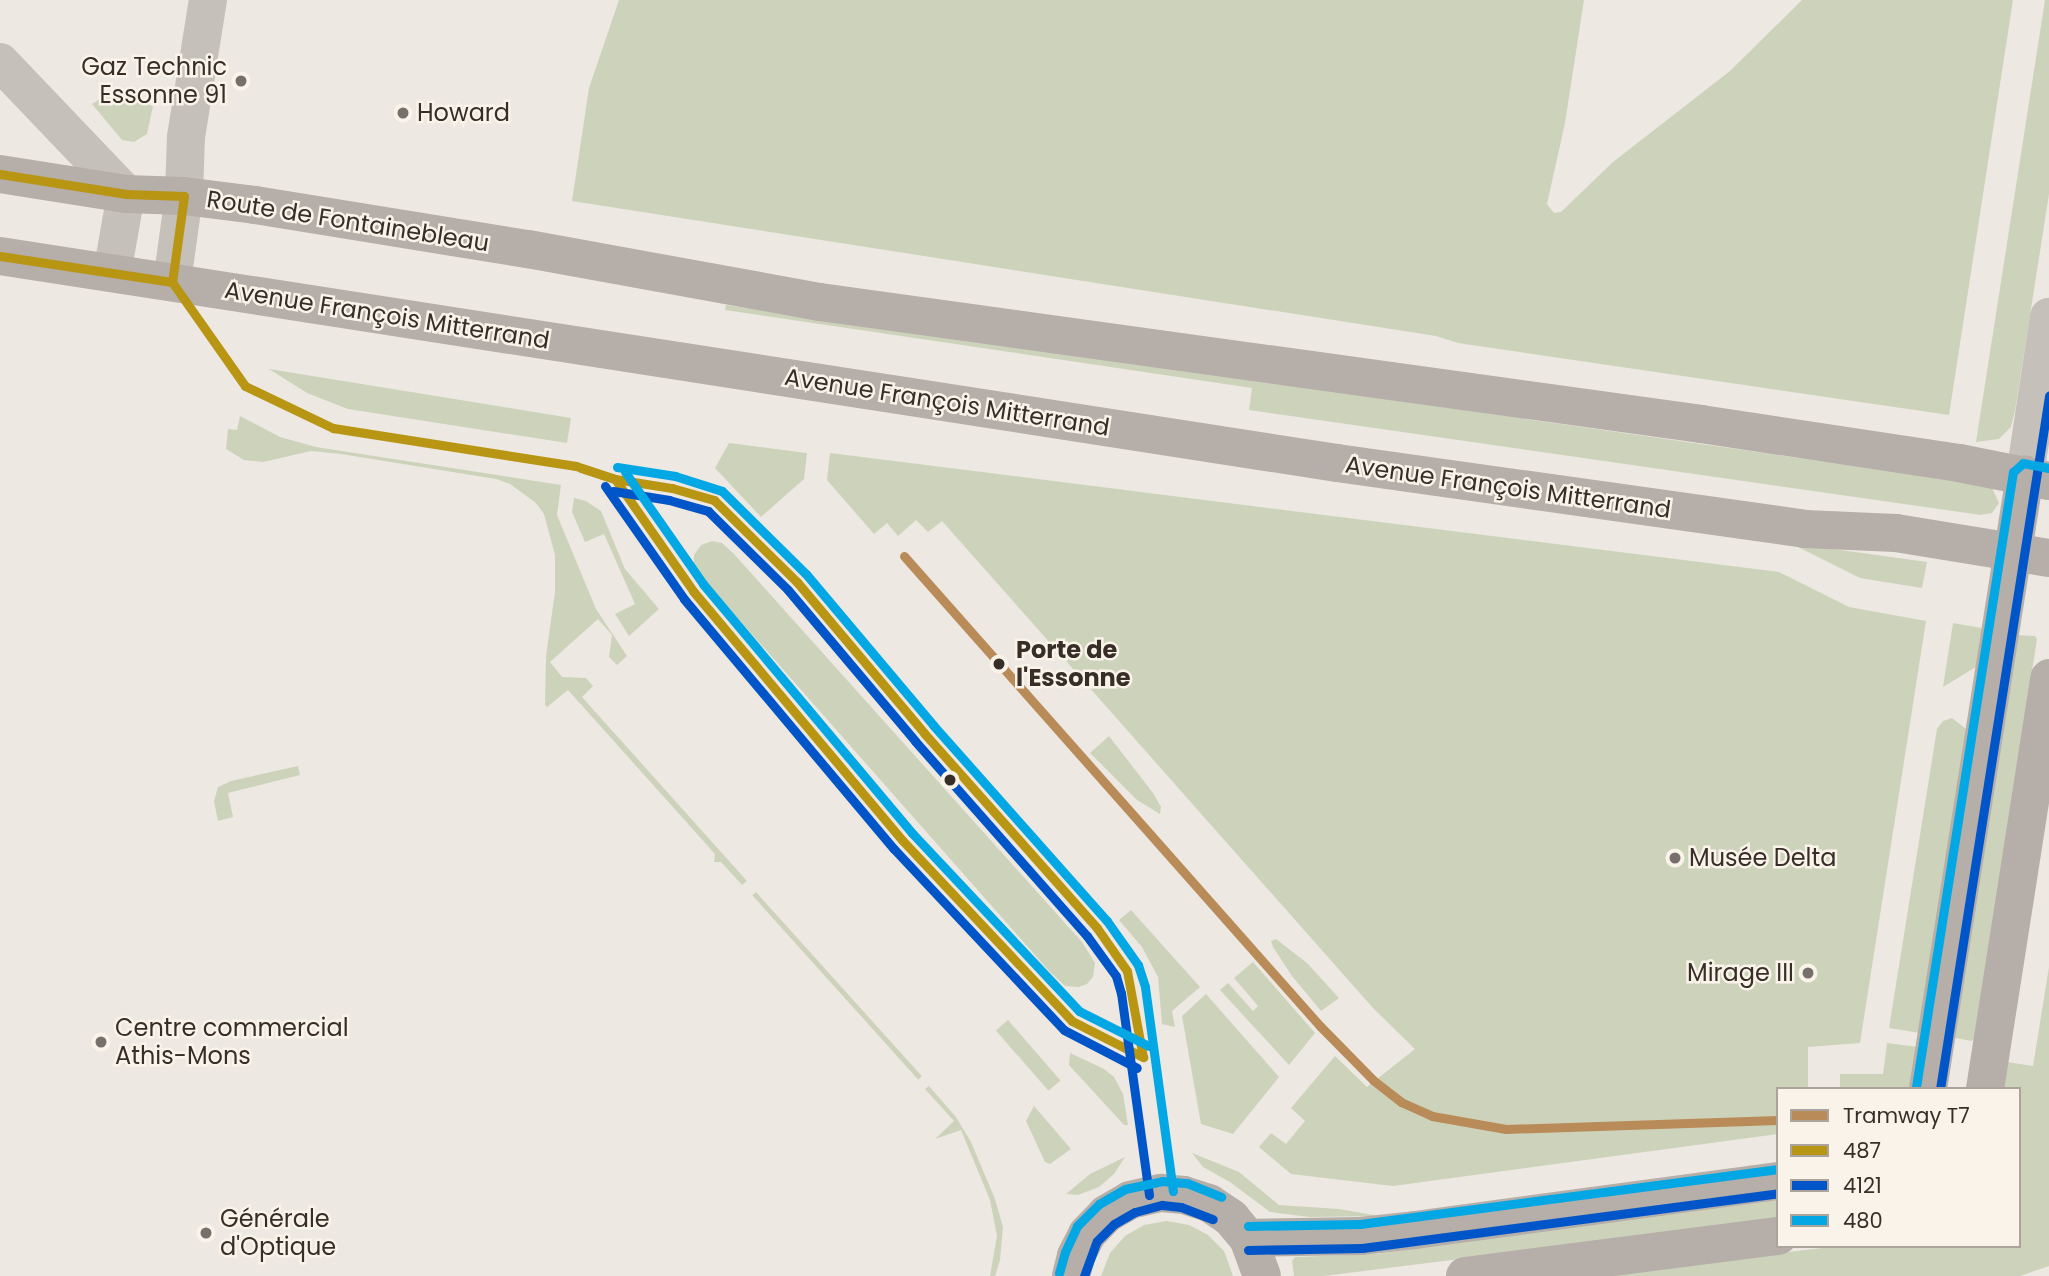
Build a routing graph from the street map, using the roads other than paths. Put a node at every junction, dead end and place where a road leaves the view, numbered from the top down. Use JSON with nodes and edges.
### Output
{"nodes":[{"id":1,"x":208,"y":0,"type":"edge"},
{"id":2,"x":0,"y":62,"type":"edge"},
{"id":3,"x":0,"y":174,"type":"edge"},
{"id":4,"x":126,"y":194,"type":"junction"},
{"id":5,"x":184,"y":196,"type":"junction"},
{"id":6,"x":0,"y":256,"type":"edge"},
{"id":7,"x":112,"y":273,"type":"junction"},
{"id":8,"x":172,"y":282,"type":"junction"},
{"id":9,"x":2049,"y":317,"type":"edge"},
{"id":10,"x":2037,"y":478,"type":"edge"},
{"id":11,"x":2031,"y":555,"type":"edge"},
{"id":12,"x":2049,"y":678,"type":"edge"},
{"id":13,"x":1928,"y":1087,"type":"edge"},
{"id":14,"x":1985,"y":1087,"type":"edge"},
{"id":15,"x":1776,"y":1181,"type":"edge"},
{"id":16,"x":1776,"y":1236,"type":"edge"},
{"id":17,"x":1248,"y":1238,"type":"junction"},
{"id":18,"x":1071,"y":1276,"type":"edge"},
{"id":19,"x":1262,"y":1276,"type":"edge"},
{"id":20,"x":1465,"y":1276,"type":"edge"}],
"edges":[{"from":1,"to":5,"type":"street"},
{"from":2,"to":4,"type":"street"},
{"from":3,"to":4,"type":"main road","name":"Route de Fontainebleau"},
{"from":4,"to":5,"type":"main road","name":"Route de Fontainebleau"},
{"from":4,"to":7,"type":"street"},
{"from":5,"to":8,"type":"street"},
{"from":5,"to":10,"type":"main road","name":"Route de Fontainebleau"},
{"from":6,"to":7,"type":"main road","name":"Avenue François Mitterrand"},
{"from":7,"to":8,"type":"main road","name":"Avenue François Mitterrand"},
{"from":8,"to":11,"type":"main road","name":"Avenue François Mitterrand"},
{"from":9,"to":10,"type":"street"},
{"from":10,"to":11,"type":"main road"},
{"from":11,"to":13,"type":"main road"},
{"from":12,"to":14,"type":"main road"},
{"from":15,"to":17,"type":"main road"},
{"from":16,"to":20,"type":"main road"},
{"from":17,"to":18,"type":"main road"},
{"from":17,"to":19,"type":"main road"}]}
